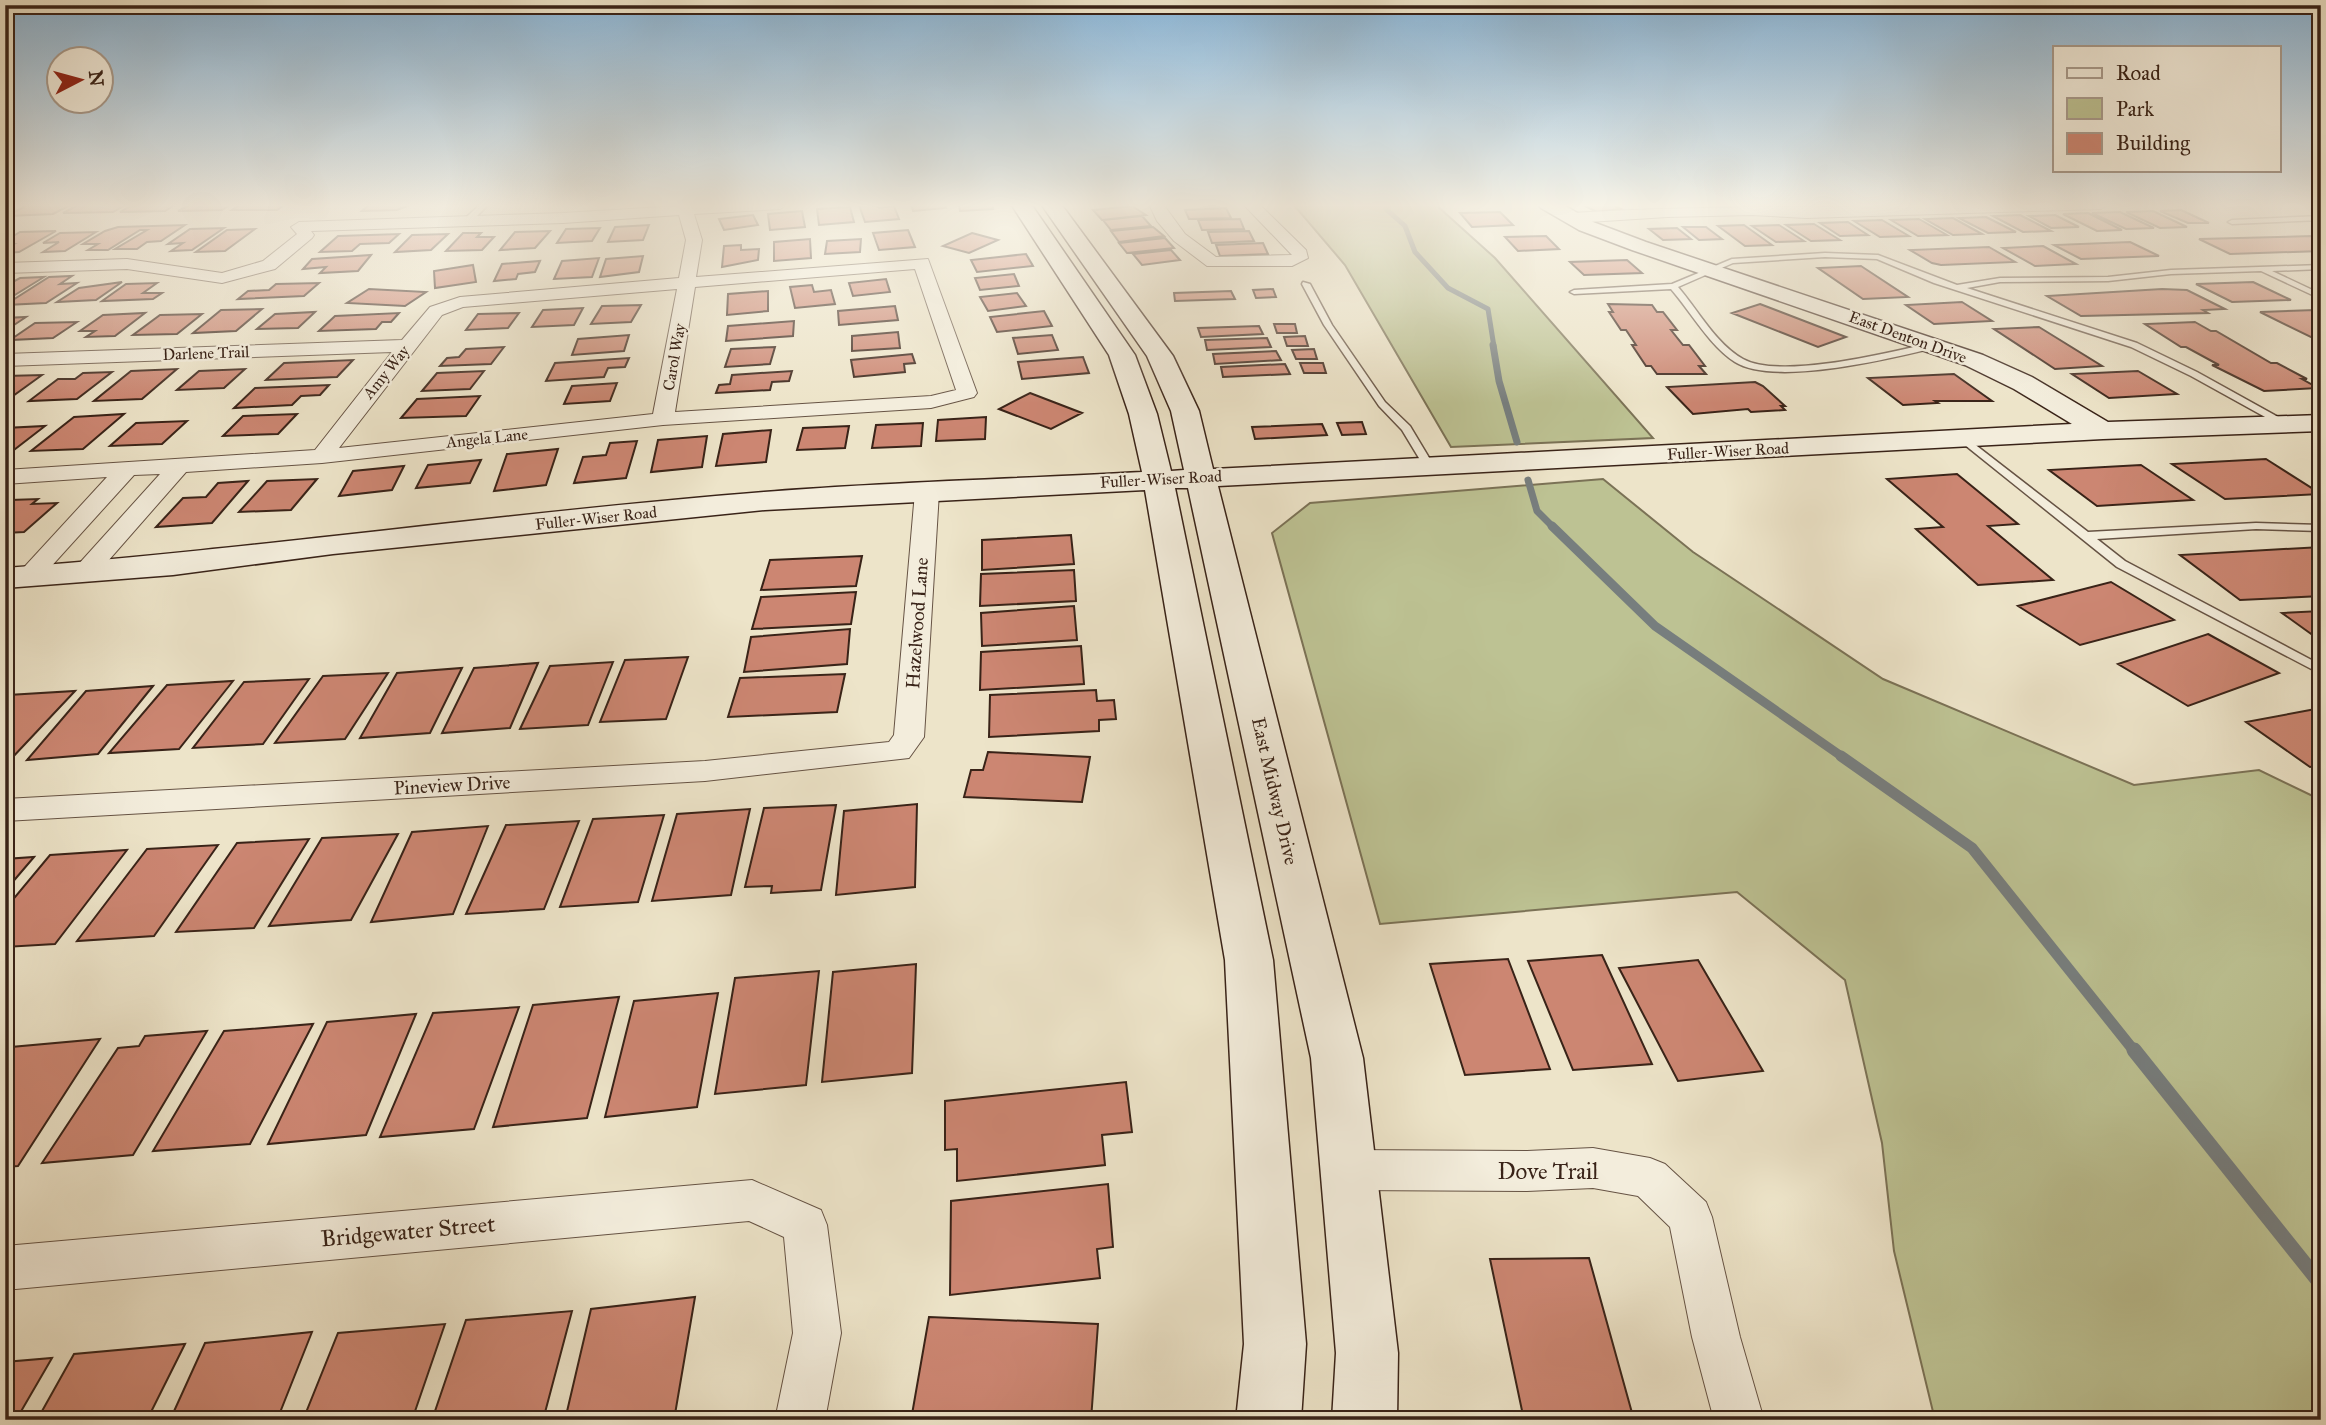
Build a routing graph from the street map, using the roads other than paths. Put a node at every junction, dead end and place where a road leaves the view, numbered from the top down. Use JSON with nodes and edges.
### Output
{"nodes":[{"id":1,"x":164,"y":270,"type":"edge"},
{"id":2,"x":185,"y":270,"type":"edge"},
{"id":3,"x":249,"y":270,"type":"edge"},
{"id":4,"x":689,"y":270,"type":"edge"},
{"id":5,"x":849,"y":270,"type":"edge"},
{"id":6,"x":924,"y":270,"type":"edge"},
{"id":7,"x":1065,"y":270,"type":"edge"},
{"id":8,"x":1099,"y":270,"type":"edge"},
{"id":9,"x":1713,"y":270,"type":"edge"},
{"id":10,"x":1715,"y":270,"type":"edge"},
{"id":11,"x":1914,"y":270,"type":"edge"},
{"id":12,"x":2216,"y":270,"type":"edge"},
{"id":13,"x":2264,"y":270,"type":"edge"},
{"id":14,"x":173,"y":272,"type":"junction"},
{"id":15,"x":1306,"y":284,"type":"dead end"},
{"id":16,"x":687,"y":285,"type":"junction"},
{"id":17,"x":1673,"y":286,"type":"junction"},
{"id":18,"x":1956,"y":287,"type":"junction"},
{"id":19,"x":1574,"y":292,"type":"dead end"},
{"id":20,"x":2321,"y":297,"type":"edge"},
{"id":21,"x":1935,"y":345,"type":"junction"},
{"id":22,"x":406,"y":346,"type":"junction"},
{"id":23,"x":5,"y":360,"type":"edge"},
{"id":24,"x":663,"y":419,"type":"junction"},
{"id":25,"x":2321,"y":424,"type":"edge"},
{"id":26,"x":2286,"y":425,"type":"junction"},
{"id":27,"x":2103,"y":431,"type":"junction"},
{"id":28,"x":1964,"y":439,"type":"junction"},
{"id":29,"x":322,"y":456,"type":"junction"},
{"id":30,"x":179,"y":466,"type":"junction"},
{"id":31,"x":1429,"y":466,"type":"junction"},
{"id":32,"x":126,"y":470,"type":"junction"},
{"id":33,"x":5,"y":477,"type":"edge"},
{"id":34,"x":1180,"y":478,"type":"junction"},
{"id":35,"x":926,"y":492,"type":"junction"},
{"id":36,"x":2321,"y":528,"type":"edge"},
{"id":37,"x":2084,"y":536,"type":"junction"},
{"id":38,"x":85,"y":572,"type":"junction"},
{"id":39,"x":17,"y":577,"type":"edge"},
{"id":40,"x":2321,"y":670,"type":"edge"},
{"id":41,"x":898,"y":751,"type":"joint"},
{"id":42,"x":5,"y":810,"type":"edge"},
{"id":43,"x":1348,"y":1170,"type":"junction"},
{"id":44,"x":5,"y":1268,"type":"edge"},
{"id":45,"x":800,"y":1420,"type":"edge"},
{"id":46,"x":1268,"y":1420,"type":"edge"},
{"id":47,"x":1364,"y":1420,"type":"edge"},
{"id":48,"x":1738,"y":1420,"type":"edge"}],
"edges":[{"from":1,"to":14,"type":"street"},
{"from":2,"to":14,"type":"street"},
{"from":3,"to":14,"type":"street"},
{"from":4,"to":16,"type":"street","name":"Carol Way"},
{"from":5,"to":16,"type":"street","name":"Angela Lane"},
{"from":6,"to":24,"type":"street","name":"Angela Lane"},
{"from":7,"to":34,"type":"main road","name":"East Midway Drive"},
{"from":8,"to":34,"type":"main road","name":"East Midway Drive"},
{"from":9,"to":17,"type":"lane"},
{"from":10,"to":21,"type":"main road","name":"East Denton Drive"},
{"from":11,"to":18,"type":"lane"},
{"from":12,"to":18,"type":"lane"},
{"from":13,"to":20,"type":"lane"},
{"from":15,"to":31,"type":"lane"},
{"from":16,"to":22,"type":"street","name":"Amy Way"},
{"from":16,"to":24,"type":"street","name":"Carol Way"},
{"from":17,"to":19,"type":"lane"},
{"from":17,"to":21,"type":"lane"},
{"from":18,"to":26,"type":"lane"},
{"from":21,"to":27,"type":"main road","name":"East Denton Drive"},
{"from":22,"to":23,"type":"street","name":"Darlene Trail"},
{"from":22,"to":29,"type":"street","name":"Amy Way"},
{"from":24,"to":29,"type":"street","name":"Angela Lane"},
{"from":25,"to":26,"type":"main road","name":"Fuller-Wiser Road"},
{"from":26,"to":27,"type":"main road","name":"Fuller-Wiser Road"},
{"from":27,"to":28,"type":"main road","name":"Fuller-Wiser Road"},
{"from":28,"to":31,"type":"main road","name":"Fuller-Wiser Road"},
{"from":28,"to":37,"type":"lane"},
{"from":29,"to":30,"type":"street","name":"Angela Lane"},
{"from":30,"to":32,"type":"street","name":"Angela Lane"},
{"from":30,"to":38,"type":"street"},
{"from":31,"to":34,"type":"main road","name":"Fuller-Wiser Road"},
{"from":32,"to":33,"type":"street","name":"Angela Lane"},
{"from":32,"to":39,"type":"street"},
{"from":34,"to":35,"type":"main road","name":"Fuller-Wiser Road"},
{"from":34,"to":43,"type":"main road","name":"East Midway Drive"},
{"from":34,"to":46,"type":"main road","name":"East Midway Drive"},
{"from":35,"to":38,"type":"main road","name":"Fuller-Wiser Road"},
{"from":35,"to":41,"type":"street","name":"Hazelwood Lane"},
{"from":36,"to":37,"type":"lane"},
{"from":37,"to":40,"type":"lane"},
{"from":38,"to":39,"type":"main road","name":"Fuller-Wiser Road"},
{"from":41,"to":42,"type":"street","name":"Pineview Drive"},
{"from":43,"to":47,"type":"main road","name":"East Midway Drive"},
{"from":43,"to":48,"type":"street","name":"Dove Trail"},
{"from":44,"to":45,"type":"street","name":"Bridgewater Street"}]}
